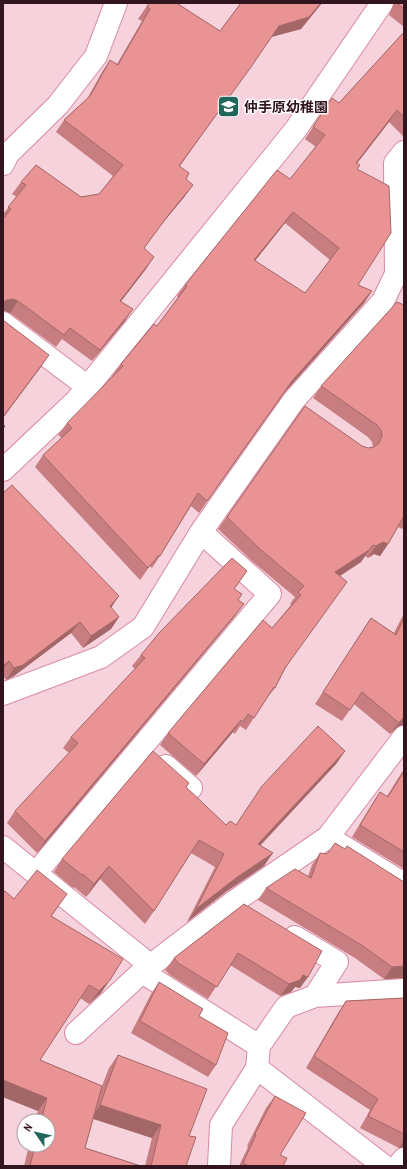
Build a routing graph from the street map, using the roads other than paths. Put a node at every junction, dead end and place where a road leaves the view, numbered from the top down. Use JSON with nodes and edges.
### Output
{"nodes":[{"id":1,"x":116,"y":3,"type":"edge"},
{"id":2,"x":382,"y":3,"type":"edge"},
{"id":3,"x":404,"y":152,"type":"edge"},
{"id":4,"x":3,"y":164,"type":"edge"},
{"id":5,"x":3,"y":323,"type":"edge"},
{"id":6,"x":88,"y":387,"type":"junction"},
{"id":7,"x":294,"y":400,"type":"junction"},
{"id":8,"x":312,"y":413,"type":"edge"},
{"id":9,"x":3,"y":470,"type":"edge"},
{"id":10,"x":201,"y":532,"type":"junction"},
{"id":11,"x":3,"y":694,"type":"edge"},
{"id":12,"x":142,"y":746,"type":"junction"},
{"id":13,"x":401,"y":747,"type":"edge"},
{"id":14,"x":191,"y":788,"type":"dead end"},
{"id":15,"x":328,"y":837,"type":"junction"},
{"id":16,"x":3,"y":847,"type":"edge"},
{"id":17,"x":36,"y":872,"type":"junction"},
{"id":18,"x":404,"y":884,"type":"edge"},
{"id":19,"x":235,"y":902,"type":"junction"},
{"id":20,"x":256,"y":914,"type":"edge"},
{"id":21,"x":276,"y":926,"type":"edge"},
{"id":22,"x":146,"y":968,"type":"junction"},
{"id":23,"x":404,"y":990,"type":"edge"},
{"id":24,"x":315,"y":996,"type":"junction"},
{"id":25,"x":76,"y":1033,"type":"dead end"},
{"id":26,"x":259,"y":1046,"type":"junction"},
{"id":27,"x":257,"y":1068,"type":"junction"},
{"id":28,"x":404,"y":1159,"type":"edge"},
{"id":29,"x":219,"y":1166,"type":"edge"},
{"id":30,"x":384,"y":1166,"type":"edge"},
{"id":31,"x":398,"y":1166,"type":"edge"}],
"edges":[{"from":1,"to":4,"type":"street"},
{"from":2,"to":6,"type":"street"},
{"from":3,"to":7,"type":"street"},
{"from":5,"to":6,"type":"street"},
{"from":6,"to":9,"type":"street"},
{"from":7,"to":8,"type":"street"},
{"from":7,"to":10,"type":"street"},
{"from":10,"to":11,"type":"street"},
{"from":10,"to":12,"type":"street"},
{"from":12,"to":14,"type":"street"},
{"from":12,"to":17,"type":"street"},
{"from":13,"to":15,"type":"street"},
{"from":15,"to":18,"type":"street"},
{"from":15,"to":19,"type":"street"},
{"from":16,"to":17,"type":"street"},
{"from":17,"to":22,"type":"street"},
{"from":19,"to":20,"type":"street"},
{"from":19,"to":22,"type":"street"},
{"from":21,"to":24,"type":"street"},
{"from":22,"to":25,"type":"street"},
{"from":22,"to":26,"type":"street"},
{"from":23,"to":24,"type":"street"},
{"from":24,"to":26,"type":"street"},
{"from":26,"to":27,"type":"street"},
{"from":27,"to":29,"type":"street"},
{"from":27,"to":30,"type":"street"},
{"from":28,"to":31,"type":"street"}]}
